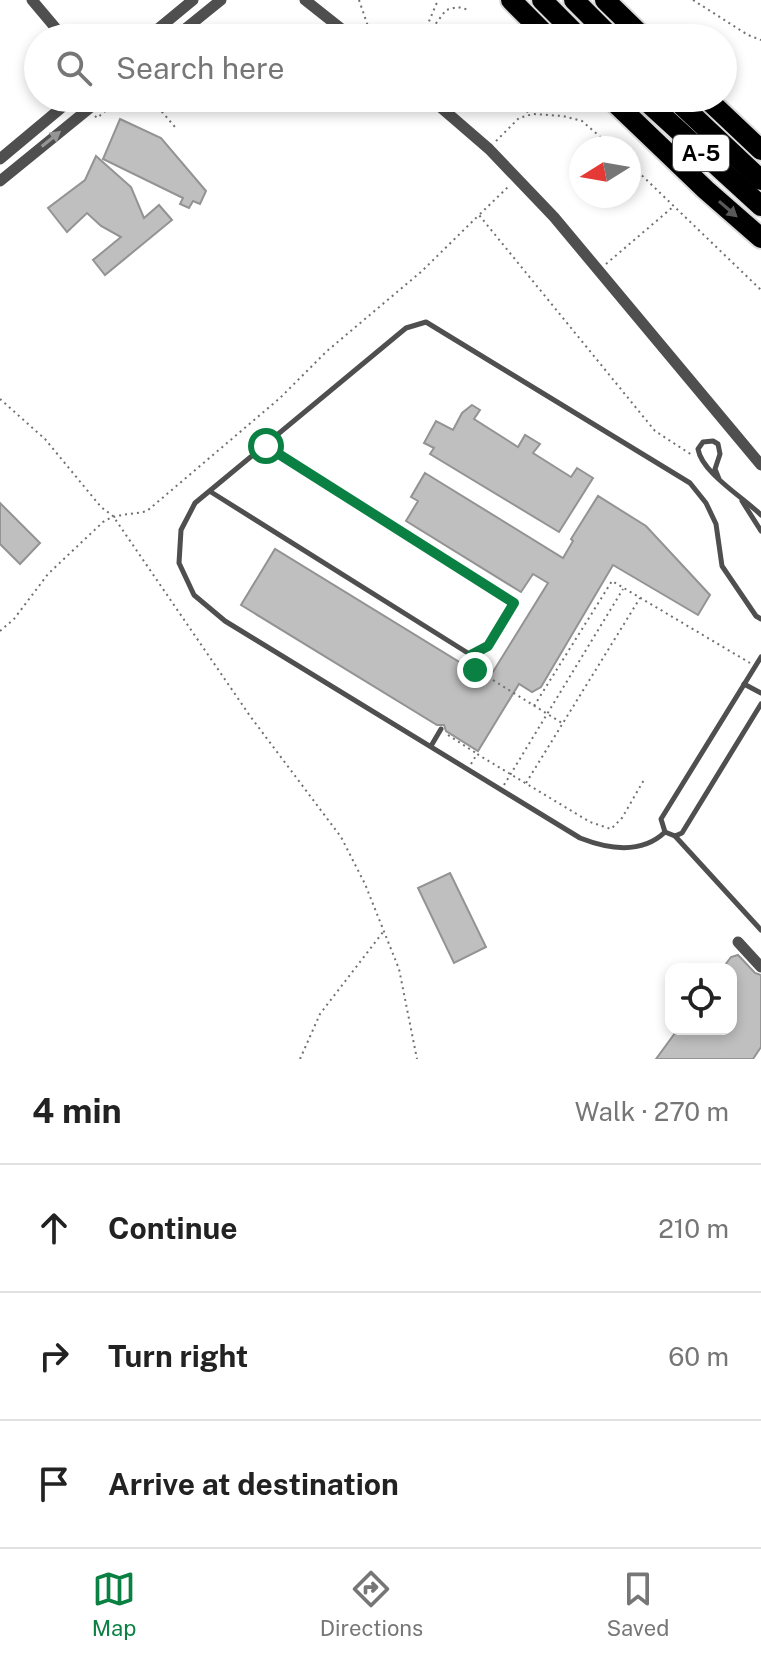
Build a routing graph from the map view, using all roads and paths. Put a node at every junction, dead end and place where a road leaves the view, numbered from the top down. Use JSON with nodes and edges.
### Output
{"nodes":[{"id":1,"x":32,"y":0,"type":"edge"},
{"id":2,"x":193,"y":0,"type":"edge"},
{"id":3,"x":221,"y":0,"type":"edge"},
{"id":4,"x":305,"y":0,"type":"edge"},
{"id":5,"x":359,"y":0,"type":"edge"},
{"id":6,"x":438,"y":0,"type":"edge"},
{"id":7,"x":511,"y":0,"type":"edge"},
{"id":8,"x":542,"y":0,"type":"edge"},
{"id":9,"x":574,"y":0,"type":"edge"},
{"id":10,"x":605,"y":0,"type":"edge"},
{"id":11,"x":693,"y":0,"type":"edge"},
{"id":12,"x":469,"y":10,"type":"dead end"},
{"id":13,"x":52,"y":24,"type":"edge"},
{"id":14,"x":164,"y":24,"type":"edge"},
{"id":15,"x":191,"y":24,"type":"edge"},
{"id":16,"x":335,"y":24,"type":"edge"},
{"id":17,"x":367,"y":24,"type":"edge"},
{"id":18,"x":429,"y":24,"type":"edge"},
{"id":19,"x":435,"y":24,"type":"edge"},
{"id":20,"x":535,"y":24,"type":"edge"},
{"id":21,"x":566,"y":24,"type":"edge"},
{"id":22,"x":598,"y":24,"type":"edge"},
{"id":23,"x":630,"y":24,"type":"edge"},
{"id":24,"x":731,"y":24,"type":"edge"},
{"id":25,"x":737,"y":28,"type":"edge"},
{"id":26,"x":761,"y":40,"type":"edge"},
{"id":27,"x":56,"y":112,"type":"edge"},
{"id":28,"x":85,"y":112,"type":"edge"},
{"id":29,"x":162,"y":112,"type":"edge"},
{"id":30,"x":446,"y":112,"type":"edge"},
{"id":31,"x":528,"y":112,"type":"edge"},
{"id":32,"x":625,"y":112,"type":"edge"},
{"id":33,"x":658,"y":112,"type":"edge"},
{"id":34,"x":689,"y":112,"type":"edge"},
{"id":35,"x":721,"y":112,"type":"edge"},
{"id":36,"x":533,"y":114,"type":"junction"},
{"id":37,"x":175,"y":127,"type":"dead end"},
{"id":38,"x":599,"y":136,"type":"edge"},
{"id":39,"x":497,"y":140,"type":"dead end"},
{"id":40,"x":761,"y":150,"type":"edge"},
{"id":41,"x":0,"y":159,"type":"edge"},
{"id":42,"x":641,"y":174,"type":"edge"},
{"id":43,"x":761,"y":180,"type":"edge"},
{"id":44,"x":0,"y":181,"type":"edge"},
{"id":45,"x":509,"y":186,"type":"dead end"},
{"id":46,"x":674,"y":206,"type":"junction"},
{"id":47,"x":761,"y":206,"type":"edge"},
{"id":48,"x":479,"y":215,"type":"junction"},
{"id":49,"x":761,"y":238,"type":"edge"},
{"id":50,"x":599,"y":270,"type":"junction"},
{"id":51,"x":761,"y":290,"type":"edge"},
{"id":52,"x":0,"y":399,"type":"edge"},
{"id":53,"x":266,"y":446,"type":"junction"},
{"id":54,"x":700,"y":459,"type":"junction"},
{"id":55,"x":761,"y":465,"type":"edge"},
{"id":56,"x":719,"y":479,"type":"junction"},
{"id":57,"x":728,"y":485,"type":"junction"},
{"id":58,"x":211,"y":492,"type":"junction"},
{"id":59,"x":761,"y":515,"type":"edge"},
{"id":60,"x":113,"y":516,"type":"junction"},
{"id":61,"x":761,"y":531,"type":"edge"},
{"id":62,"x":624,"y":588,"type":"junction"},
{"id":63,"x":641,"y":597,"type":"junction"},
{"id":64,"x":761,"y":619,"type":"edge"},
{"id":65,"x":0,"y":631,"type":"edge"},
{"id":66,"x":471,"y":655,"type":"junction"},
{"id":67,"x":761,"y":657,"type":"edge"},
{"id":68,"x":755,"y":666,"type":"junction"},
{"id":69,"x":475,"y":670,"type":"dead end"},
{"id":70,"x":488,"y":677,"type":"dead end"},
{"id":71,"x":744,"y":683,"type":"junction"},
{"id":72,"x":761,"y":693,"type":"edge"},
{"id":73,"x":761,"y":704,"type":"edge"},
{"id":74,"x":534,"y":706,"type":"junction"},
{"id":75,"x":547,"y":714,"type":"junction"},
{"id":76,"x":563,"y":723,"type":"junction"},
{"id":77,"x":441,"y":729,"type":"joint"},
{"id":78,"x":431,"y":746,"type":"junction"},
{"id":79,"x":477,"y":754,"type":"junction"},
{"id":80,"x":470,"y":765,"type":"dead end"},
{"id":81,"x":510,"y":775,"type":"junction"},
{"id":82,"x":645,"y":778,"type":"dead end"},
{"id":83,"x":526,"y":783,"type":"junction"},
{"id":84,"x":503,"y":786,"type":"dead end"},
{"id":85,"x":665,"y":832,"type":"junction"},
{"id":86,"x":675,"y":836,"type":"junction"},
{"id":87,"x":761,"y":930,"type":"edge"},
{"id":88,"x":383,"y":931,"type":"junction"},
{"id":89,"x":738,"y":942,"type":"dead end"},
{"id":90,"x":761,"y":967,"type":"edge"},
{"id":91,"x":300,"y":1059,"type":"edge"},
{"id":92,"x":417,"y":1059,"type":"edge"}],
"edges":[{"from":1,"to":13,"type":"street"},
{"from":2,"to":14,"type":"street"},
{"from":3,"to":15,"type":"street"},
{"from":4,"to":16,"type":"street"},
{"from":5,"to":17,"type":"path"},
{"from":6,"to":18,"type":"path"},
{"from":7,"to":20,"type":"highway"},
{"from":8,"to":21,"type":"highway"},
{"from":9,"to":22,"type":"highway"},
{"from":10,"to":23,"type":"highway"},
{"from":11,"to":24,"type":"path"},
{"from":12,"to":19,"type":"path"},
{"from":25,"to":26,"type":"path"},
{"from":27,"to":41,"type":"street"},
{"from":44,"to":28,"type":"street","one_way":true},
{"from":29,"to":37,"type":"path"},
{"from":30,"to":50,"type":"street"},
{"from":31,"to":36,"type":"path"},
{"from":32,"to":49,"type":"highway","one_way":true},
{"from":33,"to":47,"type":"highway","number":"A-5"},
{"from":34,"to":43,"type":"highway","number":"A-5"},
{"from":35,"to":40,"type":"highway"},
{"from":36,"to":38,"type":"path"},
{"from":36,"to":39,"type":"path"},
{"from":42,"to":46,"type":"path"},
{"from":45,"to":48,"type":"path"},
{"from":46,"to":50,"type":"path"},
{"from":46,"to":51,"type":"path"},
{"from":48,"to":54,"type":"path"},
{"from":48,"to":60,"type":"path"},
{"from":50,"to":55,"type":"street"},
{"from":52,"to":60,"type":"path"},
{"from":53,"to":58,"type":"lane"},
{"from":53,"to":64,"type":"lane"},
{"from":53,"to":66,"type":"lane"},
{"from":54,"to":56,"type":"lane"},
{"from":54,"to":56,"type":"lane"},
{"from":56,"to":57,"type":"lane"},
{"from":57,"to":59,"type":"lane"},
{"from":57,"to":61,"type":"lane"},
{"from":58,"to":66,"type":"lane"},
{"from":58,"to":78,"type":"lane"},
{"from":60,"to":65,"type":"path"},
{"from":60,"to":88,"type":"path"},
{"from":62,"to":63,"type":"path"},
{"from":62,"to":74,"type":"path"},
{"from":62,"to":75,"type":"path"},
{"from":63,"to":68,"type":"path"},
{"from":63,"to":76,"type":"path"},
{"from":66,"to":69,"type":"lane"},
{"from":67,"to":68,"type":"lane"},
{"from":68,"to":71,"type":"lane"},
{"from":70,"to":74,"type":"path"},
{"from":71,"to":72,"type":"lane"},
{"from":71,"to":85,"type":"lane"},
{"from":73,"to":86,"type":"lane"},
{"from":74,"to":75,"type":"path"},
{"from":75,"to":76,"type":"path"},
{"from":75,"to":81,"type":"path"},
{"from":76,"to":83,"type":"path"},
{"from":77,"to":78,"type":"lane"},
{"from":77,"to":79,"type":"path"},
{"from":78,"to":85,"type":"lane"},
{"from":79,"to":80,"type":"path"},
{"from":79,"to":81,"type":"path"},
{"from":81,"to":83,"type":"path"},
{"from":81,"to":84,"type":"path"},
{"from":82,"to":83,"type":"path"},
{"from":85,"to":86,"type":"lane"},
{"from":86,"to":87,"type":"lane"},
{"from":88,"to":91,"type":"path"},
{"from":88,"to":92,"type":"path"},
{"from":89,"to":90,"type":"street"}]}
